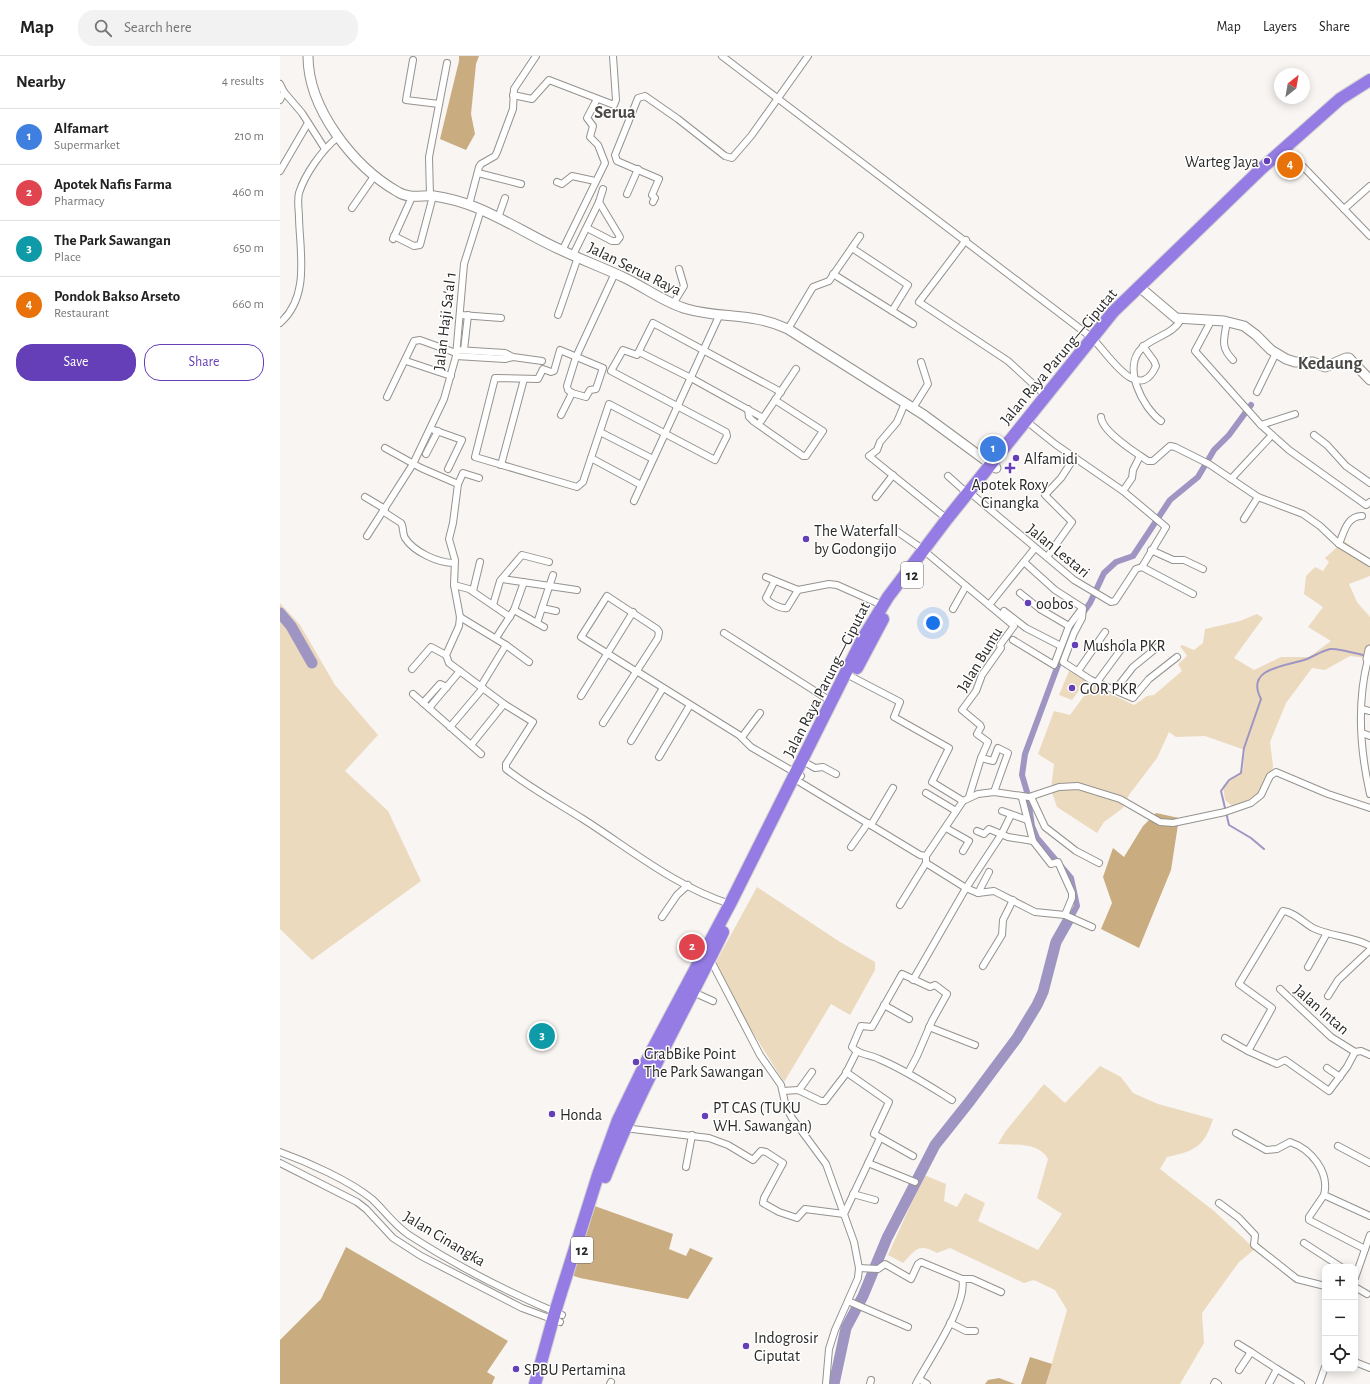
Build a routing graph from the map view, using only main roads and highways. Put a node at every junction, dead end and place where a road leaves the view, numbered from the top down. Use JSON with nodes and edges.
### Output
{"nodes":[{"id":1,"x":308,"y":56,"type":"edge"},
{"id":2,"x":1370,"y":80,"type":"edge"},
{"id":3,"x":1370,"y":87,"type":"edge"},
{"id":4,"x":1143,"y":290,"type":"junction"},
{"id":5,"x":1094,"y":339,"type":"junction"},
{"id":6,"x":1370,"y":380,"type":"edge"},
{"id":7,"x":994,"y":466,"type":"junction"},
{"id":8,"x":971,"y":495,"type":"junction"},
{"id":9,"x":929,"y":555,"type":"junction"},
{"id":10,"x":797,"y":777,"type":"junction"},
{"id":11,"x":751,"y":870,"type":"junction"},
{"id":12,"x":674,"y":1017,"type":"junction"},
{"id":13,"x":602,"y":1174,"type":"junction"},
{"id":14,"x":539,"y":1383,"type":"edge"}],
"edges":[{"from":1,"to":7,"type":"main road","name":"Jalan Serua Raya"},
{"from":2,"to":5,"type":"highway","name":"Jalan Raya Parung—Ciputat","number":"12"},
{"from":3,"to":4,"type":"highway","name":"Jalan Raya Parung—Ciputat","number":"12"},
{"from":4,"to":5,"type":"highway","name":"Jalan Raya Parung—Ciputat","number":"12"},
{"from":4,"to":6,"type":"main road"},
{"from":5,"to":7,"type":"highway","name":"Jalan Raya Parung—Ciputat","number":"12"},
{"from":5,"to":7,"type":"highway","name":"Jalan Raya Parung—Ciputat","number":"12"},
{"from":7,"to":8,"type":"highway","name":"Jalan Raya Parung—Ciputat","number":"12"},
{"from":8,"to":9,"type":"highway","name":"Jalan Raya Parung—Ciputat","number":"12"},
{"from":8,"to":9,"type":"highway","name":"Jalan Raya Parung—Ciputat","number":"12"},
{"from":9,"to":10,"type":"highway","name":"Jalan Raya Parung—Ciputat","number":"12"},
{"from":9,"to":10,"type":"highway","name":"Jalan Raya Parung—Ciputat","number":"12"},
{"from":10,"to":11,"type":"highway","name":"Jalan Raya Parung—Ciputat","number":"12"},
{"from":11,"to":12,"type":"highway","name":"Jalan Raya Parung—Ciputat","number":"12"},
{"from":11,"to":12,"type":"highway","name":"Jalan Raya Parung—Ciputat","number":"12"},
{"from":12,"to":13,"type":"highway","name":"Jalan Raya Parung—Ciputat","number":"12"},
{"from":12,"to":13,"type":"highway","name":"Jalan Raya Parung—Ciputat","number":"12"},
{"from":13,"to":14,"type":"highway","name":"Jalan Raya Parung—Ciputat","number":"12"}]}
